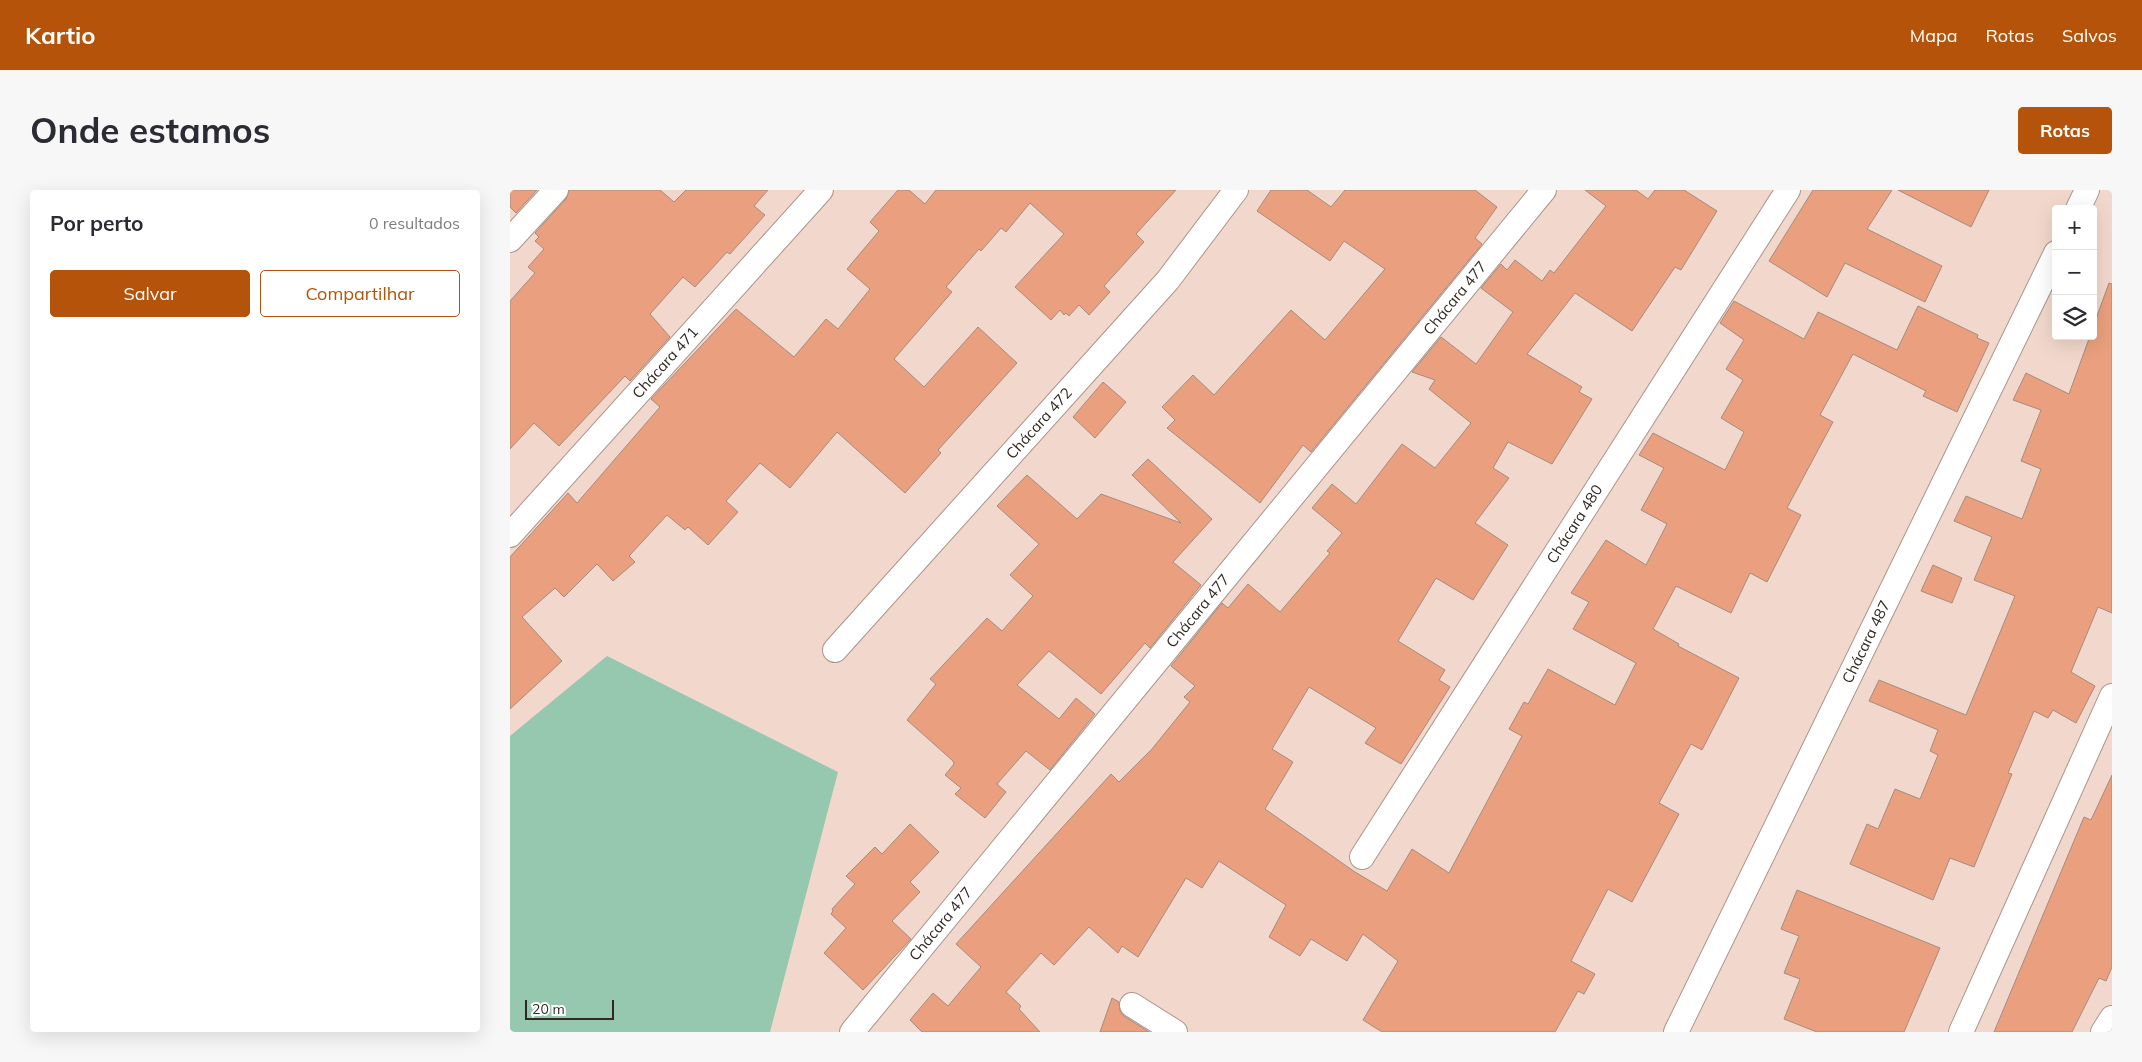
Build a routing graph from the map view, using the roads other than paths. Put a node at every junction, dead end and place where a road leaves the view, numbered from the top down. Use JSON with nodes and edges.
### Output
{"nodes":[{"id":1,"x":556,"y":190,"type":"edge"},
{"id":2,"x":821,"y":190,"type":"edge"},
{"id":3,"x":1236,"y":190,"type":"edge"},
{"id":4,"x":1544,"y":190,"type":"edge"},
{"id":5,"x":1788,"y":190,"type":"edge"},
{"id":6,"x":2087,"y":190,"type":"edge"},
{"id":7,"x":2080,"y":205,"type":"edge"},
{"id":8,"x":510,"y":240,"type":"edge"},
{"id":9,"x":2052,"y":261,"type":"edge"},
{"id":10,"x":510,"y":535,"type":"edge"},
{"id":11,"x":835,"y":650,"type":"dead end"},
{"id":12,"x":2112,"y":696,"type":"edge"},
{"id":13,"x":1362,"y":857,"type":"dead end"},
{"id":14,"x":1132,"y":1005,"type":"dead end"},
{"id":15,"x":2112,"y":1018,"type":"edge"},
{"id":16,"x":852,"y":1032,"type":"edge"},
{"id":17,"x":1175,"y":1032,"type":"edge"},
{"id":18,"x":1676,"y":1032,"type":"edge"},
{"id":19,"x":1962,"y":1032,"type":"edge"},
{"id":20,"x":2104,"y":1032,"type":"edge"}],
"edges":[{"from":1,"to":8,"type":"street"},
{"from":2,"to":10,"type":"street","name":"Chácara 471"},
{"from":3,"to":11,"type":"street","name":"Chácara 472"},
{"from":4,"to":16,"type":"street","name":"Chácara 477"},
{"from":5,"to":13,"type":"street","name":"Chácara 480"},
{"from":6,"to":7,"type":"street"},
{"from":9,"to":18,"type":"street","name":"Chácara 487"},
{"from":12,"to":19,"type":"street"},
{"from":14,"to":17,"type":"street"},
{"from":15,"to":20,"type":"street"}]}
